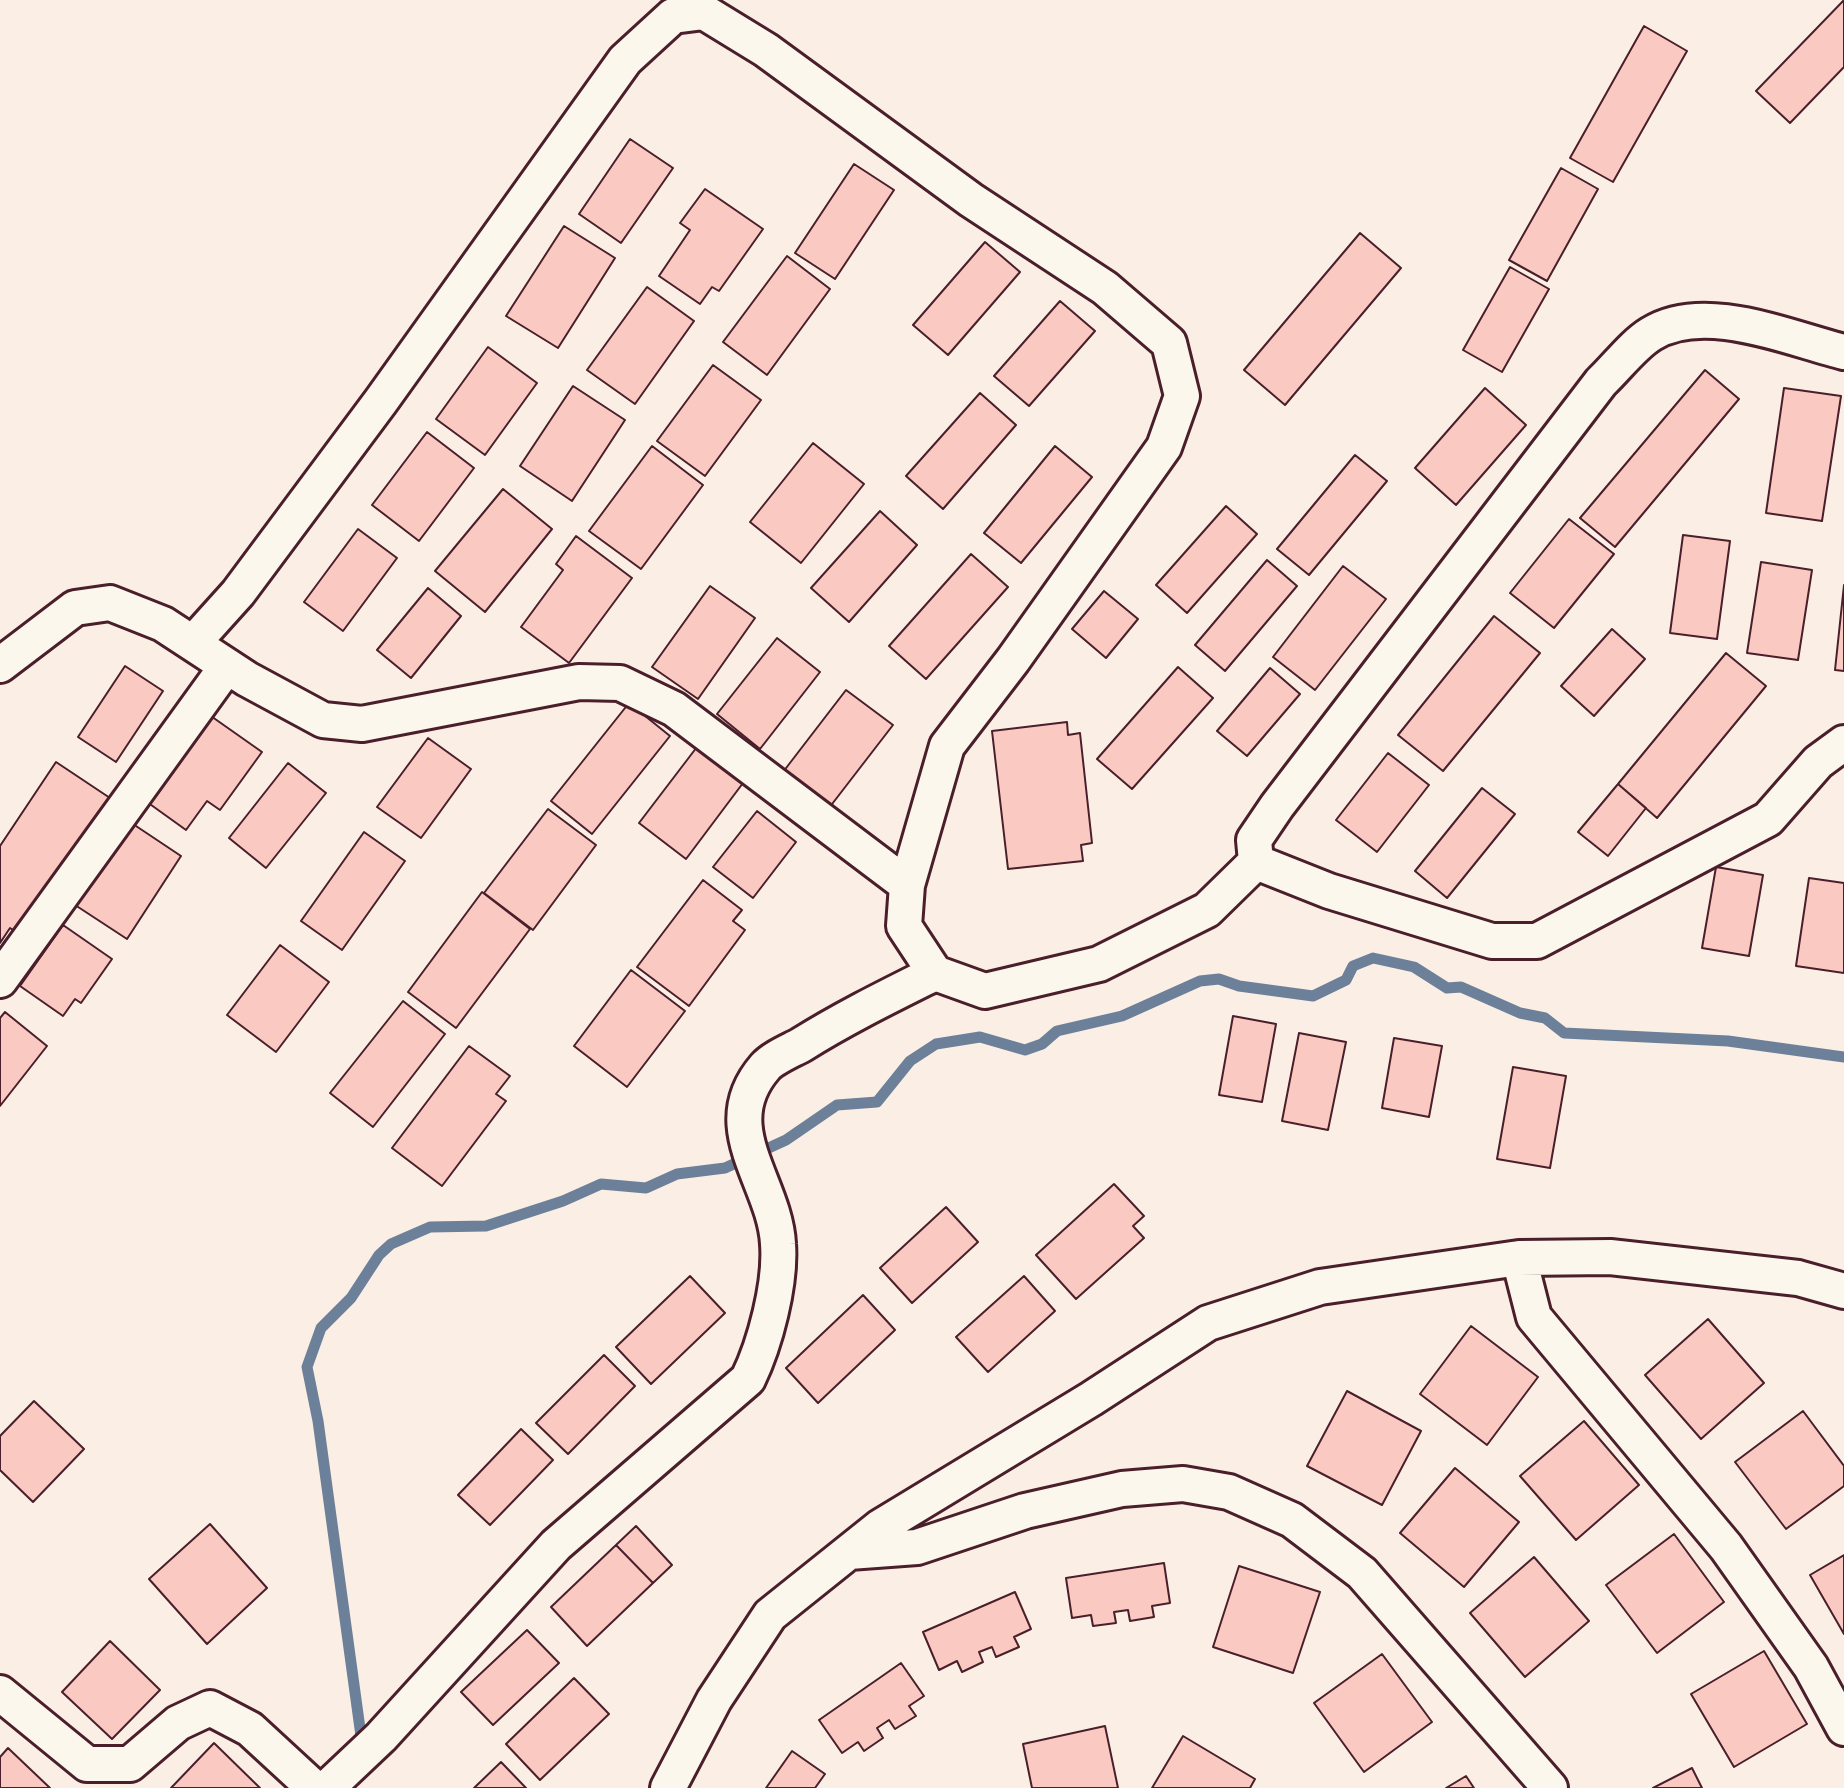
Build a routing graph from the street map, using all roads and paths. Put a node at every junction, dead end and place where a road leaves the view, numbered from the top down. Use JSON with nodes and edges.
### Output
{"nodes":[{"id":1,"x":1844,"y":352,"type":"edge"},
{"id":2,"x":193,"y":643,"type":"junction"},
{"id":3,"x":0,"y":665,"type":"edge"},
{"id":4,"x":227,"y":666,"type":"junction"},
{"id":5,"x":1844,"y":743,"type":"edge"},
{"id":6,"x":1256,"y":862,"type":"junction"},
{"id":7,"x":907,"y":885,"type":"junction"},
{"id":8,"x":935,"y":973,"type":"junction"},
{"id":9,"x":0,"y":980,"type":"edge"},
{"id":10,"x":1519,"y":1258,"type":"junction"},
{"id":11,"x":1844,"y":1291,"type":"edge"},
{"id":12,"x":849,"y":1552,"type":"junction"},
{"id":13,"x":0,"y":1693,"type":"edge"},
{"id":14,"x":1844,"y":1728,"type":"edge"},
{"id":15,"x":314,"y":1788,"type":"edge"},
{"id":16,"x":327,"y":1788,"type":"edge"},
{"id":17,"x":668,"y":1788,"type":"edge"},
{"id":18,"x":1550,"y":1788,"type":"edge"}],
"edges":[{"from":1,"to":6,"type":"street"},
{"from":2,"to":3,"type":"street"},
{"from":2,"to":4,"type":"street"},
{"from":2,"to":7,"type":"street"},
{"from":4,"to":7,"type":"street"},
{"from":4,"to":9,"type":"street"},
{"from":5,"to":6,"type":"street"},
{"from":6,"to":8,"type":"street"},
{"from":7,"to":8,"type":"street"},
{"from":8,"to":16,"type":"street"},
{"from":10,"to":11,"type":"street"},
{"from":10,"to":12,"type":"street"},
{"from":10,"to":14,"type":"street"},
{"from":12,"to":17,"type":"street"},
{"from":12,"to":18,"type":"street"},
{"from":13,"to":15,"type":"street"}]}
